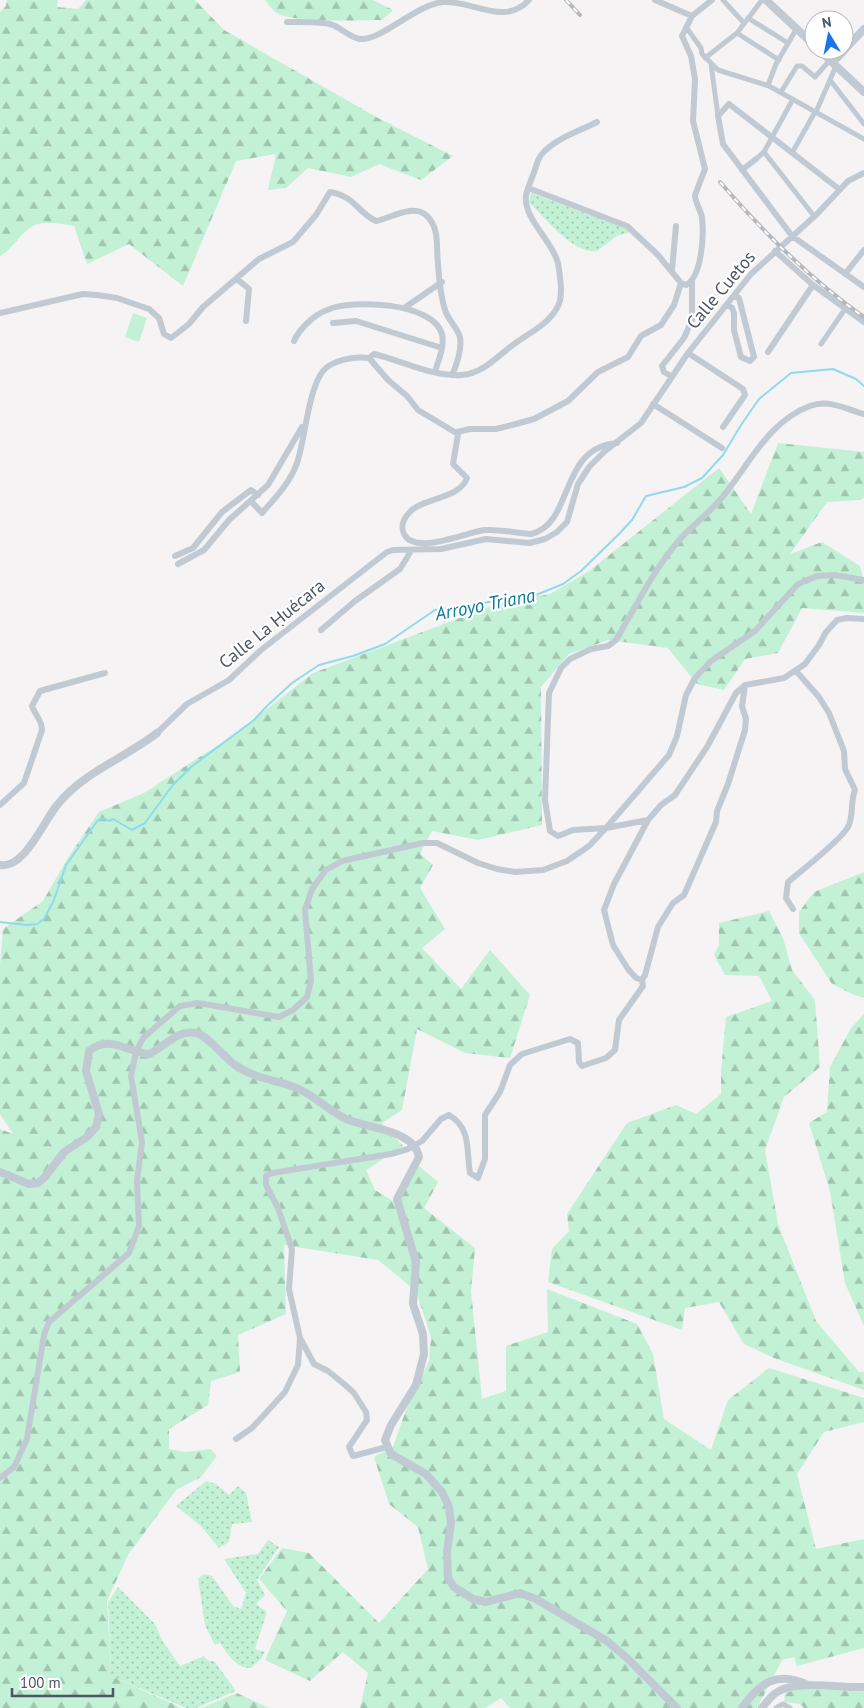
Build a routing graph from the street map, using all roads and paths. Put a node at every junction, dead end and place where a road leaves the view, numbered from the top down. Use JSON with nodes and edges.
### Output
{"nodes":[{"id":1,"x":529,"y":0,"type":"edge"},
{"id":2,"x":655,"y":0,"type":"edge"},
{"id":3,"x":712,"y":0,"type":"edge"},
{"id":4,"x":724,"y":0,"type":"edge"},
{"id":5,"x":762,"y":0,"type":"edge"},
{"id":6,"x":766,"y":0,"type":"edge"},
{"id":7,"x":772,"y":3,"type":"edge"},
{"id":8,"x":692,"y":16,"type":"junction"},
{"id":9,"x":748,"y":18,"type":"junction"},
{"id":10,"x":287,"y":22,"type":"dead end"},
{"id":11,"x":744,"y":23,"type":"junction"},
{"id":12,"x":686,"y":27,"type":"junction"},
{"id":13,"x":797,"y":28,"type":"junction"},
{"id":14,"x":864,"y":29,"type":"edge"},
{"id":15,"x":736,"y":33,"type":"junction"},
{"id":16,"x":804,"y":35,"type":"edge"},
{"id":17,"x":788,"y":43,"type":"junction"},
{"id":18,"x":779,"y":60,"type":"junction"},
{"id":19,"x":832,"y":60,"type":"edge"},
{"id":20,"x":708,"y":61,"type":"junction"},
{"id":21,"x":834,"y":62,"type":"junction"},
{"id":22,"x":830,"y":80,"type":"junction"},
{"id":23,"x":769,"y":86,"type":"junction"},
{"id":24,"x":781,"y":92,"type":"junction"},
{"id":25,"x":864,"y":92,"type":"edge"},
{"id":26,"x":793,"y":99,"type":"junction"},
{"id":27,"x":816,"y":113,"type":"junction"},
{"id":28,"x":718,"y":116,"type":"junction"},
{"id":29,"x":597,"y":122,"type":"dead end"},
{"id":30,"x":864,"y":124,"type":"edge"},
{"id":31,"x":772,"y":138,"type":"junction"},
{"id":32,"x":864,"y":139,"type":"edge"},
{"id":33,"x":764,"y":152,"type":"junction"},
{"id":34,"x":792,"y":153,"type":"junction"},
{"id":35,"x":756,"y":158,"type":"joint"},
{"id":36,"x":742,"y":170,"type":"junction"},
{"id":37,"x":864,"y":173,"type":"edge"},
{"id":38,"x":528,"y":188,"type":"junction"},
{"id":39,"x":839,"y":189,"type":"junction"},
{"id":40,"x":814,"y":216,"type":"junction"},
{"id":41,"x":676,"y":226,"type":"dead end"},
{"id":42,"x":792,"y":236,"type":"junction"},
{"id":43,"x":777,"y":249,"type":"junction"},
{"id":44,"x":864,"y":250,"type":"edge"},
{"id":45,"x":672,"y":270,"type":"junction"},
{"id":46,"x":845,"y":274,"type":"junction"},
{"id":47,"x":237,"y":279,"type":"junction"},
{"id":48,"x":442,"y":282,"type":"junction"},
{"id":49,"x":692,"y":282,"type":"junction"},
{"id":50,"x":681,"y":283,"type":"junction"},
{"id":51,"x":813,"y":285,"type":"junction"},
{"id":52,"x":864,"y":287,"type":"edge"},
{"id":53,"x":735,"y":296,"type":"junction"},
{"id":54,"x":728,"y":305,"type":"junction"},
{"id":55,"x":404,"y":308,"type":"junction"},
{"id":56,"x":845,"y":309,"type":"junction"},
{"id":57,"x":0,"y":313,"type":"edge"},
{"id":58,"x":246,"y":321,"type":"dead end"},
{"id":59,"x":864,"y":322,"type":"edge"},
{"id":60,"x":333,"y":323,"type":"dead end"},
{"id":61,"x":294,"y":341,"type":"dead end"},
{"id":62,"x":822,"y":344,"type":"dead end"},
{"id":63,"x":442,"y":348,"type":"junction"},
{"id":64,"x":768,"y":352,"type":"dead end"},
{"id":65,"x":688,"y":354,"type":"junction"},
{"id":66,"x":369,"y":358,"type":"junction"},
{"id":67,"x":435,"y":372,"type":"junction"},
{"id":68,"x":452,"y":375,"type":"junction"},
{"id":69,"x":671,"y":376,"type":"junction"},
{"id":70,"x":652,"y":404,"type":"junction"},
{"id":71,"x":864,"y":414,"type":"edge"},
{"id":72,"x":306,"y":420,"type":"junction"},
{"id":73,"x":723,"y":427,"type":"dead end"},
{"id":74,"x":457,"y":432,"type":"junction"},
{"id":75,"x":617,"y":443,"type":"junction"},
{"id":76,"x":722,"y":448,"type":"dead end"},
{"id":77,"x":258,"y":495,"type":"junction"},
{"id":78,"x":251,"y":501,"type":"junction"},
{"id":79,"x":411,"y":551,"type":"junction"},
{"id":80,"x":176,"y":556,"type":"dead end"},
{"id":81,"x":178,"y":564,"type":"dead end"},
{"id":82,"x":864,"y":580,"type":"edge"},
{"id":83,"x":864,"y":619,"type":"edge"},
{"id":84,"x":321,"y":630,"type":"dead end"},
{"id":85,"x":796,"y":671,"type":"junction"},
{"id":86,"x":105,"y":673,"type":"dead end"},
{"id":87,"x":745,"y":685,"type":"junction"},
{"id":88,"x":158,"y":733,"type":"joint"},
{"id":89,"x":0,"y":805,"type":"edge"},
{"id":90,"x":648,"y":820,"type":"junction"},
{"id":91,"x":606,"y":828,"type":"junction"},
{"id":92,"x":0,"y":865,"type":"edge"},
{"id":93,"x":793,"y":909,"type":"dead end"},
{"id":94,"x":642,"y":980,"type":"junction"},
{"id":95,"x":136,"y":1052,"type":"junction"},
{"id":96,"x":416,"y":1146,"type":"junction"},
{"id":97,"x":0,"y":1172,"type":"edge"},
{"id":98,"x":300,"y":1338,"type":"junction"},
{"id":99,"x":236,"y":1439,"type":"dead end"},
{"id":100,"x":387,"y":1447,"type":"junction"},
{"id":101,"x":0,"y":1478,"type":"edge"},
{"id":102,"x":808,"y":1685,"type":"junction"},
{"id":103,"x":864,"y":1687,"type":"edge"},
{"id":104,"x":678,"y":1708,"type":"edge"},
{"id":105,"x":742,"y":1708,"type":"edge"},
{"id":106,"x":762,"y":1708,"type":"edge"},
{"id":107,"x":776,"y":1708,"type":"edge"},
{"id":108,"x":790,"y":1708,"type":"edge"}],
"edges":[{"from":1,"to":10,"type":"street"},
{"from":2,"to":8,"type":"street"},
{"from":3,"to":8,"type":"street"},
{"from":4,"to":11,"type":"street"},
{"from":5,"to":9,"type":"street"},
{"from":6,"to":7,"type":"street"},
{"from":7,"to":13,"type":"street"},
{"from":8,"to":12,"type":"street"},
{"from":9,"to":11,"type":"street"},
{"from":9,"to":17,"type":"street"},
{"from":11,"to":15,"type":"street"},
{"from":12,"to":20,"type":"street"},
{"from":12,"to":49,"type":"street"},
{"from":13,"to":16,"type":"street"},
{"from":13,"to":17,"type":"street"},
{"from":14,"to":21,"type":"street"},
{"from":15,"to":18,"type":"street"},
{"from":15,"to":20,"type":"street"},
{"from":17,"to":18,"type":"street"},
{"from":18,"to":23,"type":"street"},
{"from":19,"to":21,"type":"street"},
{"from":20,"to":23,"type":"street"},
{"from":20,"to":28,"type":"street"},
{"from":21,"to":22,"type":"street"},
{"from":21,"to":24,"type":"street"},
{"from":21,"to":25,"type":"street"},
{"from":22,"to":27,"type":"street"},
{"from":22,"to":30,"type":"street"},
{"from":23,"to":24,"type":"street"},
{"from":24,"to":26,"type":"street"},
{"from":26,"to":27,"type":"street"},
{"from":26,"to":31,"type":"street"},
{"from":27,"to":32,"type":"street"},
{"from":27,"to":34,"type":"street"},
{"from":28,"to":31,"type":"street"},
{"from":28,"to":36,"type":"street"},
{"from":29,"to":38,"type":"street"},
{"from":31,"to":33,"type":"street"},
{"from":31,"to":34,"type":"street"},
{"from":33,"to":35,"type":"street"},
{"from":33,"to":40,"type":"street"},
{"from":34,"to":39,"type":"street"},
{"from":35,"to":36,"type":"street"},
{"from":36,"to":42,"type":"street"},
{"from":37,"to":39,"type":"street","name":"Calle Cuetos"},
{"from":38,"to":45,"type":"street"},
{"from":38,"to":68,"type":"street"},
{"from":39,"to":40,"type":"street","name":"Calle Cuetos"},
{"from":40,"to":42,"type":"street","name":"Calle Cuetos"},
{"from":41,"to":45,"type":"street"},
{"from":42,"to":43,"type":"street","name":"Calle Cuetos"},
{"from":42,"to":46,"type":"street"},
{"from":43,"to":51,"type":"street"},
{"from":43,"to":53,"type":"street","name":"Calle Cuetos"},
{"from":44,"to":46,"type":"street"},
{"from":45,"to":50,"type":"street"},
{"from":46,"to":52,"type":"street"},
{"from":47,"to":48,"type":"street"},
{"from":47,"to":57,"type":"street"},
{"from":47,"to":58,"type":"street"},
{"from":48,"to":55,"type":"street"},
{"from":48,"to":68,"type":"street"},
{"from":49,"to":50,"type":"street"},
{"from":49,"to":69,"type":"street"},
{"from":50,"to":74,"type":"street"},
{"from":51,"to":56,"type":"street"},
{"from":51,"to":64,"type":"street"},
{"from":53,"to":54,"type":"street","name":"Calle Cuetos"},
{"from":53,"to":54,"type":"street"},
{"from":54,"to":65,"type":"street","name":"Calle Cuetos"},
{"from":55,"to":61,"type":"street"},
{"from":55,"to":63,"type":"street"},
{"from":56,"to":59,"type":"street"},
{"from":56,"to":62,"type":"street"},
{"from":60,"to":63,"type":"street"},
{"from":63,"to":67,"type":"street"},
{"from":65,"to":69,"type":"street","name":"Calle La Ḥuécara"},
{"from":65,"to":73,"type":"street"},
{"from":66,"to":67,"type":"street"},
{"from":66,"to":72,"type":"street"},
{"from":66,"to":74,"type":"street"},
{"from":67,"to":68,"type":"street"},
{"from":69,"to":70,"type":"street","name":"Calle La Ḥuécara"},
{"from":70,"to":75,"type":"street","name":"Calle La Ḥuécara"},
{"from":70,"to":76,"type":"street"},
{"from":71,"to":91,"type":"street"},
{"from":72,"to":77,"type":"street"},
{"from":72,"to":78,"type":"street"},
{"from":74,"to":75,"type":"street"},
{"from":75,"to":79,"type":"street","name":"Calle La Ḥuécara"},
{"from":77,"to":78,"type":"street"},
{"from":77,"to":80,"type":"street"},
{"from":78,"to":81,"type":"street"},
{"from":79,"to":84,"type":"street","name":"Calle La Ḥuécara"},
{"from":79,"to":88,"type":"street","name":"Calle La Ḥuécara"},
{"from":82,"to":91,"type":"street"},
{"from":83,"to":85,"type":"street"},
{"from":85,"to":87,"type":"street"},
{"from":85,"to":93,"type":"street"},
{"from":86,"to":89,"type":"street"},
{"from":87,"to":90,"type":"street"},
{"from":87,"to":94,"type":"street"},
{"from":88,"to":92,"type":"street"},
{"from":90,"to":91,"type":"street"},
{"from":90,"to":94,"type":"street"},
{"from":91,"to":95,"type":"street"},
{"from":94,"to":96,"type":"street"},
{"from":95,"to":96,"type":"street"},
{"from":95,"to":97,"type":"street"},
{"from":95,"to":101,"type":"street"},
{"from":96,"to":98,"type":"street"},
{"from":96,"to":100,"type":"street"},
{"from":98,"to":99,"type":"street"},
{"from":98,"to":100,"type":"street"},
{"from":100,"to":104,"type":"street"},
{"from":102,"to":103,"type":"street"},
{"from":102,"to":105,"type":"street"},
{"from":102,"to":106,"type":"street"},
{"from":107,"to":108,"type":"street"}]}
